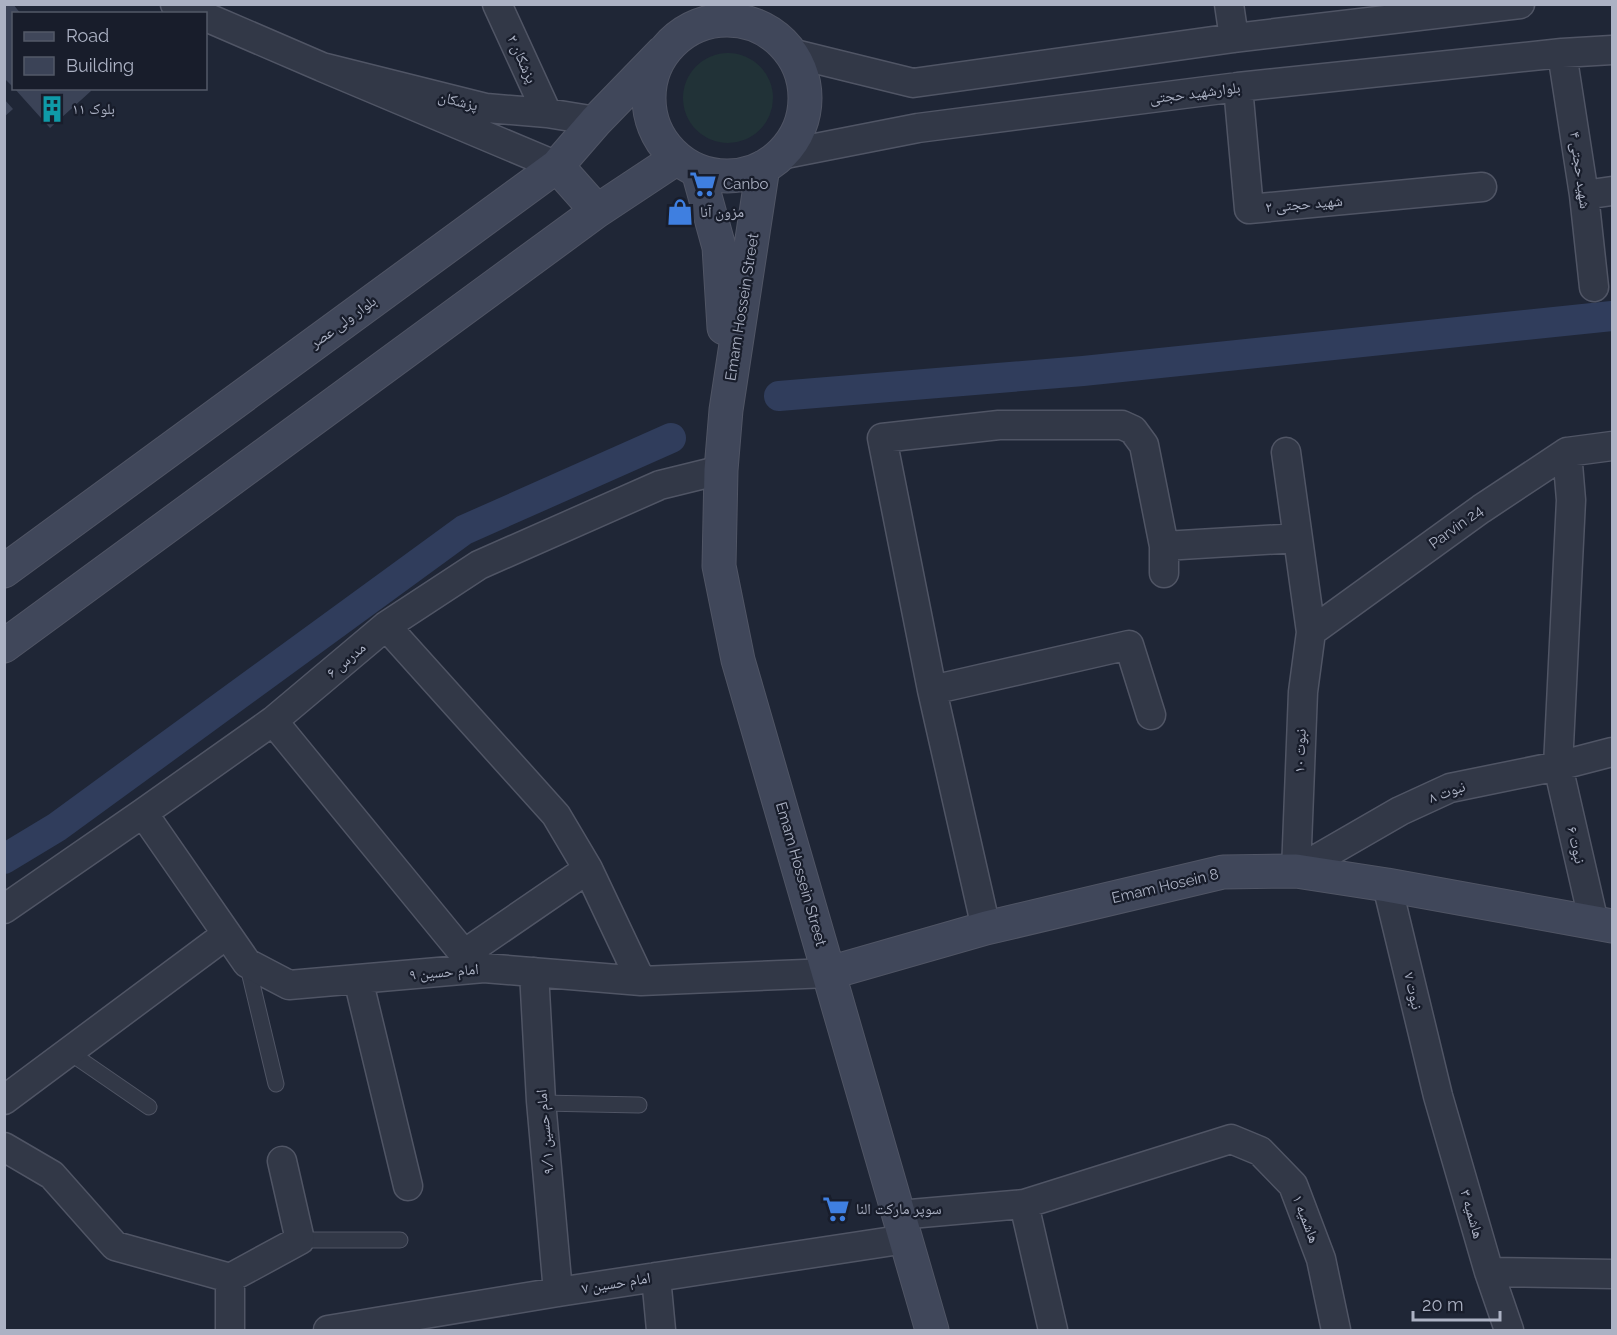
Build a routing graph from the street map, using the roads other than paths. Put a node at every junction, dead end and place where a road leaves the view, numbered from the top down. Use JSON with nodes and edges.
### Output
{"nodes":[{"id":1,"x":175,"y":4,"type":"edge"},
{"id":2,"x":497,"y":4,"type":"edge"},
{"id":3,"x":1228,"y":4,"type":"edge"},
{"id":4,"x":1520,"y":4,"type":"edge"},
{"id":5,"x":192,"y":12,"type":"edge"},
{"id":6,"x":710,"y":13,"type":"edge"},
{"id":7,"x":207,"y":17,"type":"edge"},
{"id":8,"x":779,"y":31,"type":"edge"},
{"id":9,"x":1234,"y":38,"type":"junction"},
{"id":10,"x":1612,"y":50,"type":"edge"},
{"id":11,"x":663,"y":52,"type":"junction"},
{"id":12,"x":1562,"y":53,"type":"junction"},
{"id":13,"x":322,"y":67,"type":"junction"},
{"id":14,"x":1238,"y":87,"type":"junction"},
{"id":15,"x":547,"y":113,"type":"junction"},
{"id":16,"x":596,"y":121,"type":"junction"},
{"id":17,"x":771,"y":161,"type":"junction"},
{"id":18,"x":688,"y":164,"type":"junction"},
{"id":19,"x":557,"y":166,"type":"junction"},
{"id":20,"x":1482,"y":187,"type":"dead end"},
{"id":21,"x":1612,"y":191,"type":"edge"},
{"id":22,"x":1584,"y":195,"type":"junction"},
{"id":23,"x":597,"y":211,"type":"junction"},
{"id":24,"x":1594,"y":288,"type":"dead end"},
{"id":25,"x":726,"y":410,"type":"junction"},
{"id":26,"x":1612,"y":446,"type":"edge"},
{"id":27,"x":1286,"y":452,"type":"dead end"},
{"id":28,"x":1567,"y":452,"type":"junction"},
{"id":29,"x":721,"y":470,"type":"junction"},
{"id":30,"x":1298,"y":538,"type":"junction"},
{"id":31,"x":4,"y":571,"type":"edge"},
{"id":32,"x":387,"y":626,"type":"junction"},
{"id":33,"x":1311,"y":632,"type":"junction"},
{"id":34,"x":4,"y":646,"type":"edge"},
{"id":35,"x":932,"y":690,"type":"junction"},
{"id":36,"x":1151,"y":715,"type":"dead end"},
{"id":37,"x":273,"y":721,"type":"junction"},
{"id":38,"x":1612,"y":752,"type":"edge"},
{"id":39,"x":1558,"y":766,"type":"junction"},
{"id":40,"x":143,"y":813,"type":"junction"},
{"id":41,"x":588,"y":869,"type":"junction"},
{"id":42,"x":1296,"y":871,"type":"junction"},
{"id":43,"x":1387,"y":885,"type":"junction"},
{"id":44,"x":4,"y":909,"type":"edge"},
{"id":45,"x":1603,"y":924,"type":"edge"},
{"id":46,"x":986,"y":928,"type":"junction"},
{"id":47,"x":227,"y":934,"type":"junction"},
{"id":48,"x":474,"y":961,"type":"junction"},
{"id":49,"x":247,"y":963,"type":"junction"},
{"id":50,"x":534,"y":972,"type":"junction"},
{"id":51,"x":830,"y":973,"type":"junction"},
{"id":52,"x":358,"y":979,"type":"junction"},
{"id":53,"x":641,"y":981,"type":"junction"},
{"id":54,"x":69,"y":1052,"type":"junction"},
{"id":55,"x":276,"y":1084,"type":"dead end"},
{"id":56,"x":1438,"y":1096,"type":"joint"},
{"id":57,"x":4,"y":1100,"type":"edge"},
{"id":58,"x":542,"y":1103,"type":"junction"},
{"id":59,"x":639,"y":1105,"type":"dead end"},
{"id":60,"x":149,"y":1107,"type":"dead end"},
{"id":61,"x":1231,"y":1138,"type":"joint"},
{"id":62,"x":4,"y":1148,"type":"edge"},
{"id":63,"x":282,"y":1161,"type":"dead end"},
{"id":64,"x":408,"y":1186,"type":"dead end"},
{"id":65,"x":1024,"y":1204,"type":"junction"},
{"id":66,"x":902,"y":1227,"type":"junction"},
{"id":67,"x":300,"y":1240,"type":"junction"},
{"id":68,"x":400,"y":1240,"type":"dead end"},
{"id":69,"x":1489,"y":1272,"type":"junction"},
{"id":70,"x":1612,"y":1274,"type":"edge"},
{"id":71,"x":656,"y":1277,"type":"junction"},
{"id":72,"x":230,"y":1278,"type":"junction"},
{"id":73,"x":558,"y":1292,"type":"junction"},
{"id":74,"x":431,"y":1322,"type":"edge"},
{"id":75,"x":230,"y":1330,"type":"edge"},
{"id":76,"x":328,"y":1330,"type":"edge"},
{"id":77,"x":661,"y":1330,"type":"edge"},
{"id":78,"x":932,"y":1330,"type":"edge"},
{"id":79,"x":1053,"y":1330,"type":"edge"},
{"id":80,"x":1336,"y":1330,"type":"edge"},
{"id":81,"x":1509,"y":1330,"type":"edge"}],
"edges":[{"from":1,"to":5,"type":"street"},
{"from":2,"to":15,"type":"street","name":"پزشکان ۲"},
{"from":3,"to":9,"type":"street"},
{"from":4,"to":9,"type":"street"},
{"from":6,"to":8,"type":"street"},
{"from":6,"to":11,"type":"street"},
{"from":7,"to":13,"type":"street","name":"پزشکان"},
{"from":8,"to":9,"type":"street"},
{"from":8,"to":17,"type":"street"},
{"from":10,"to":12,"type":"street","name":"بلوارشهید حجتی"},
{"from":11,"to":16,"type":"street","name":"بلوار ولی عصر"},
{"from":11,"to":18,"type":"street"},
{"from":12,"to":14,"type":"street","name":"بلوارشهید حجتی"},
{"from":12,"to":22,"type":"street","name":"شهید حجتی ۴"},
{"from":13,"to":15,"type":"street","name":"پزشکان"},
{"from":13,"to":19,"type":"street","name":"پزشکان"},
{"from":14,"to":17,"type":"street","name":"بلوارشهید حجتی"},
{"from":14,"to":20,"type":"street","name":"شهید حجتی ۲"},
{"from":15,"to":16,"type":"street","name":"پزشکان"},
{"from":16,"to":19,"type":"street","name":"بلوار ولی عصر"},
{"from":17,"to":18,"type":"street"},
{"from":17,"to":25,"type":"street","name":"Emam Hossein Street"},
{"from":18,"to":23,"type":"street"},
{"from":18,"to":25,"type":"street","name":"Emam Hossein Street"},
{"from":19,"to":23,"type":"street"},
{"from":19,"to":31,"type":"street","name":"بلوار ولی عصر"},
{"from":21,"to":22,"type":"street"},
{"from":22,"to":24,"type":"street","name":"شهید حجتی ۴"},
{"from":23,"to":34,"type":"street"},
{"from":25,"to":29,"type":"street","name":"Emam Hossein Street"},
{"from":26,"to":28,"type":"street","name":"Parvin 24"},
{"from":27,"to":30,"type":"street","name":"نبوت ۱۰"},
{"from":28,"to":33,"type":"street","name":"Parvin 24"},
{"from":28,"to":39,"type":"street","name":"نبوت ۶"},
{"from":29,"to":32,"type":"street","name":"مدرس ۶"},
{"from":29,"to":51,"type":"street","name":"Emam Hossein Street"},
{"from":30,"to":33,"type":"street","name":"نبوت ۱۰"},
{"from":30,"to":35,"type":"street"},
{"from":32,"to":37,"type":"street","name":"مدرس ۶"},
{"from":32,"to":41,"type":"street"},
{"from":33,"to":42,"type":"street","name":"نبوت ۱۰"},
{"from":35,"to":36,"type":"street"},
{"from":35,"to":46,"type":"street"},
{"from":37,"to":40,"type":"street","name":"مدرس ۶"},
{"from":37,"to":48,"type":"street"},
{"from":38,"to":39,"type":"street","name":"نبوت ۸"},
{"from":39,"to":42,"type":"street","name":"نبوت ۸"},
{"from":39,"to":45,"type":"street","name":"نبوت ۶"},
{"from":40,"to":44,"type":"street","name":"مدرس ۶"},
{"from":40,"to":47,"type":"street","name":"امام حسین ۹"},
{"from":41,"to":48,"type":"street"},
{"from":41,"to":53,"type":"street"},
{"from":42,"to":43,"type":"street","name":"Emam Hosein 8"},
{"from":42,"to":46,"type":"street","name":"Emam Hosein 8"},
{"from":43,"to":45,"type":"street","name":"Emam Hosein 8"},
{"from":43,"to":56,"type":"street","name":"نبوت ۷"},
{"from":46,"to":51,"type":"street","name":"Emam Hosein 8"},
{"from":47,"to":49,"type":"street","name":"امام حسین ۹"},
{"from":47,"to":54,"type":"street"},
{"from":48,"to":50,"type":"street","name":"امام حسین ۹"},
{"from":48,"to":52,"type":"street","name":"امام حسین ۹"},
{"from":49,"to":52,"type":"street","name":"امام حسین ۹"},
{"from":49,"to":55,"type":"lane"},
{"from":50,"to":53,"type":"street","name":"امام حسین ۹"},
{"from":50,"to":58,"type":"street","name":"امام حسین ۹/۱"},
{"from":51,"to":53,"type":"street","name":"امام حسین ۹"},
{"from":51,"to":66,"type":"street","name":"Emam Hossein Street"},
{"from":52,"to":64,"type":"street"},
{"from":54,"to":57,"type":"street"},
{"from":54,"to":60,"type":"lane"},
{"from":56,"to":69,"type":"street","name":"هاشمیه ۳"},
{"from":58,"to":59,"type":"lane"},
{"from":58,"to":73,"type":"street","name":"امام حسین ۹/۱"},
{"from":61,"to":65,"type":"street","name":"امام حسین ۷"},
{"from":61,"to":80,"type":"street","name":"۱ هاشمیه"},
{"from":62,"to":72,"type":"street"},
{"from":63,"to":67,"type":"street"},
{"from":65,"to":66,"type":"street","name":"امام حسین ۷"},
{"from":65,"to":79,"type":"street"},
{"from":66,"to":71,"type":"street","name":"امام حسین ۷"},
{"from":66,"to":78,"type":"street","name":"Emam Hossein Street"},
{"from":67,"to":68,"type":"lane"},
{"from":67,"to":72,"type":"street"},
{"from":69,"to":70,"type":"street"},
{"from":69,"to":81,"type":"street","name":"هاشمیه ۳"},
{"from":71,"to":73,"type":"street","name":"امام حسین ۷"},
{"from":71,"to":77,"type":"street"},
{"from":72,"to":75,"type":"street"},
{"from":73,"to":74,"type":"street","name":"امام حسین ۷"},
{"from":74,"to":76,"type":"street","name":"امام حسین ۷"}]}
